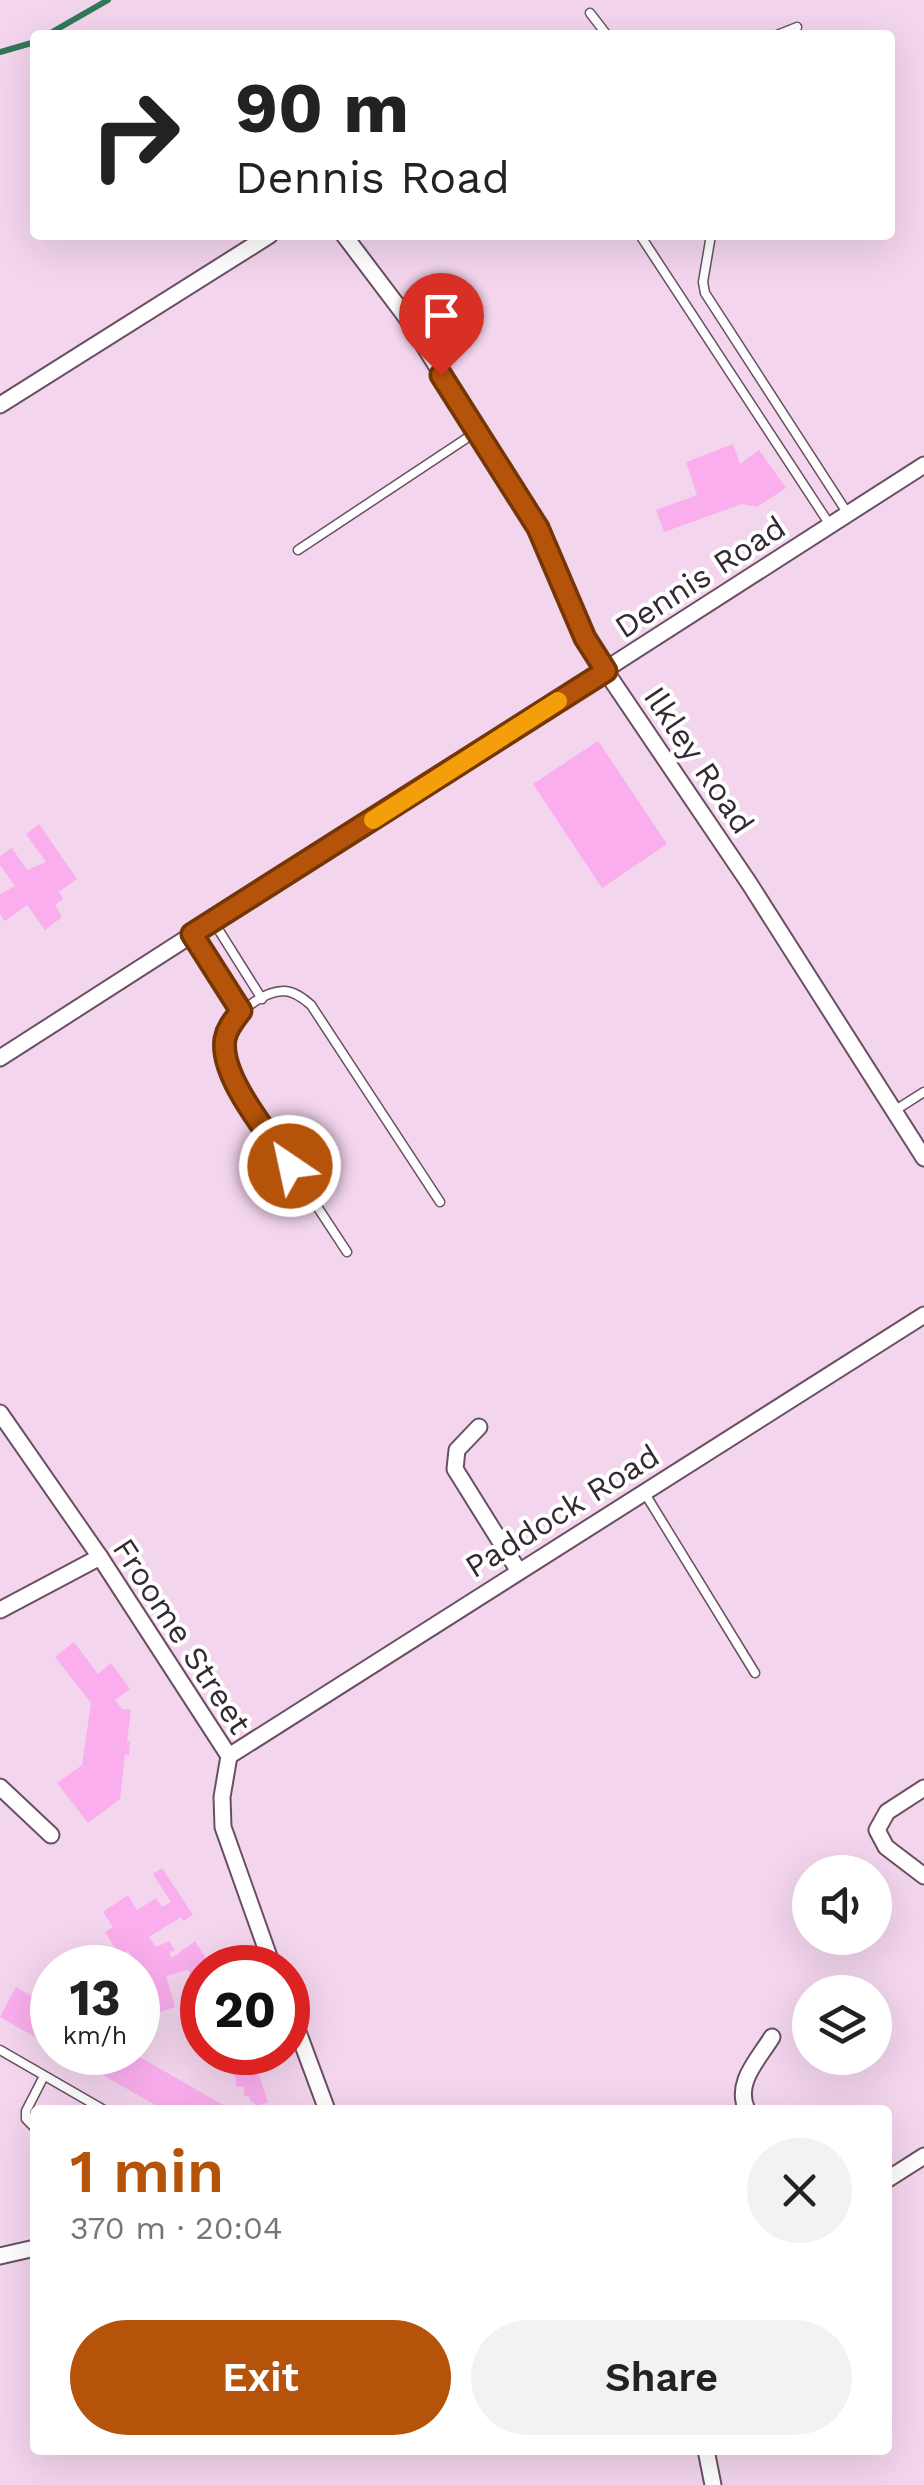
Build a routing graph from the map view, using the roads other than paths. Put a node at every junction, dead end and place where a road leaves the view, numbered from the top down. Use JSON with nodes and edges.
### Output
{"nodes":[{"id":1,"x":590,"y":13,"type":"dead end"},
{"id":2,"x":798,"y":27,"type":"dead end"},
{"id":3,"x":604,"y":30,"type":"edge"},
{"id":4,"x":790,"y":30,"type":"edge"},
{"id":5,"x":262,"y":240,"type":"edge"},
{"id":6,"x":348,"y":240,"type":"edge"},
{"id":7,"x":643,"y":240,"type":"edge"},
{"id":8,"x":711,"y":240,"type":"edge"},
{"id":9,"x":0,"y":405,"type":"edge"},
{"id":10,"x":476,"y":432,"type":"junction"},
{"id":11,"x":924,"y":465,"type":"edge"},
{"id":12,"x":848,"y":514,"type":"junction"},
{"id":13,"x":830,"y":526,"type":"junction"},
{"id":14,"x":298,"y":550,"type":"dead end"},
{"id":15,"x":606,"y":671,"type":"junction"},
{"id":16,"x":213,"y":921,"type":"junction"},
{"id":17,"x":192,"y":934,"type":"junction"},
{"id":18,"x":262,"y":998,"type":"junction"},
{"id":19,"x":241,"y":1011,"type":"junction"},
{"id":20,"x":0,"y":1058,"type":"edge"},
{"id":21,"x":924,"y":1092,"type":"edge"},
{"id":22,"x":894,"y":1112,"type":"junction"},
{"id":23,"x":924,"y":1158,"type":"edge"},
{"id":24,"x":440,"y":1202,"type":"dead end"},
{"id":25,"x":347,"y":1252,"type":"dead end"},
{"id":26,"x":924,"y":1315,"type":"edge"},
{"id":27,"x":0,"y":1413,"type":"edge"},
{"id":28,"x":479,"y":1427,"type":"dead end"},
{"id":29,"x":644,"y":1492,"type":"junction"},
{"id":30,"x":100,"y":1557,"type":"junction"},
{"id":31,"x":518,"y":1570,"type":"junction"},
{"id":32,"x":0,"y":1610,"type":"edge"},
{"id":33,"x":755,"y":1673,"type":"dead end"},
{"id":34,"x":229,"y":1756,"type":"junction"},
{"id":35,"x":0,"y":1787,"type":"edge"},
{"id":36,"x":924,"y":1788,"type":"edge"},
{"id":37,"x":51,"y":1834,"type":"dead end"},
{"id":38,"x":924,"y":1876,"type":"edge"},
{"id":39,"x":266,"y":1945,"type":"edge"},
{"id":40,"x":772,"y":2038,"type":"dead end"},
{"id":41,"x":0,"y":2050,"type":"edge"},
{"id":42,"x":310,"y":2064,"type":"edge"},
{"id":43,"x":44,"y":2076,"type":"junction"},
{"id":44,"x":95,"y":2105,"type":"edge"},
{"id":45,"x":325,"y":2105,"type":"edge"},
{"id":46,"x":746,"y":2105,"type":"edge"},
{"id":47,"x":30,"y":2123,"type":"edge"},
{"id":48,"x":924,"y":2156,"type":"edge"},
{"id":49,"x":892,"y":2176,"type":"edge"},
{"id":50,"x":30,"y":2249,"type":"edge"},
{"id":51,"x":0,"y":2256,"type":"edge"},
{"id":52,"x":707,"y":2455,"type":"edge"},
{"id":53,"x":713,"y":2485,"type":"edge"}],
"edges":[{"from":1,"to":3,"type":"lane"},
{"from":2,"to":4,"type":"lane"},
{"from":5,"to":9,"type":"street"},
{"from":6,"to":10,"type":"street","name":"Ilkley Road"},
{"from":7,"to":13,"type":"lane"},
{"from":8,"to":12,"type":"lane"},
{"from":10,"to":14,"type":"lane"},
{"from":10,"to":15,"type":"street","name":"Ilkley Road"},
{"from":11,"to":12,"type":"street","name":"Dennis Road"},
{"from":12,"to":13,"type":"street","name":"Dennis Road"},
{"from":13,"to":15,"type":"street","name":"Dennis Road"},
{"from":15,"to":16,"type":"street","name":"Dennis Road"},
{"from":15,"to":22,"type":"street","name":"Ilkley Road"},
{"from":16,"to":17,"type":"street","name":"Dennis Road"},
{"from":16,"to":18,"type":"lane"},
{"from":17,"to":19,"type":"lane"},
{"from":17,"to":20,"type":"street","name":"Dennis Road"},
{"from":18,"to":19,"type":"lane"},
{"from":18,"to":24,"type":"lane"},
{"from":19,"to":25,"type":"lane"},
{"from":21,"to":22,"type":"lane"},
{"from":22,"to":23,"type":"street","name":"Ilkley Road"},
{"from":26,"to":29,"type":"street","name":"Paddock Road"},
{"from":27,"to":30,"type":"street","name":"Froome Street"},
{"from":28,"to":31,"type":"street"},
{"from":29,"to":31,"type":"street","name":"Paddock Road"},
{"from":29,"to":33,"type":"lane"},
{"from":30,"to":32,"type":"street"},
{"from":30,"to":34,"type":"street","name":"Froome Street"},
{"from":31,"to":34,"type":"street","name":"Paddock Road"},
{"from":34,"to":39,"type":"street","name":"Froome Street"},
{"from":35,"to":37,"type":"street"},
{"from":36,"to":38,"type":"street"},
{"from":40,"to":46,"type":"street"},
{"from":41,"to":43,"type":"lane"},
{"from":42,"to":45,"type":"street"},
{"from":43,"to":44,"type":"lane"},
{"from":43,"to":47,"type":"lane"},
{"from":48,"to":49,"type":"street"},
{"from":50,"to":51,"type":"street"},
{"from":52,"to":53,"type":"street"}]}
